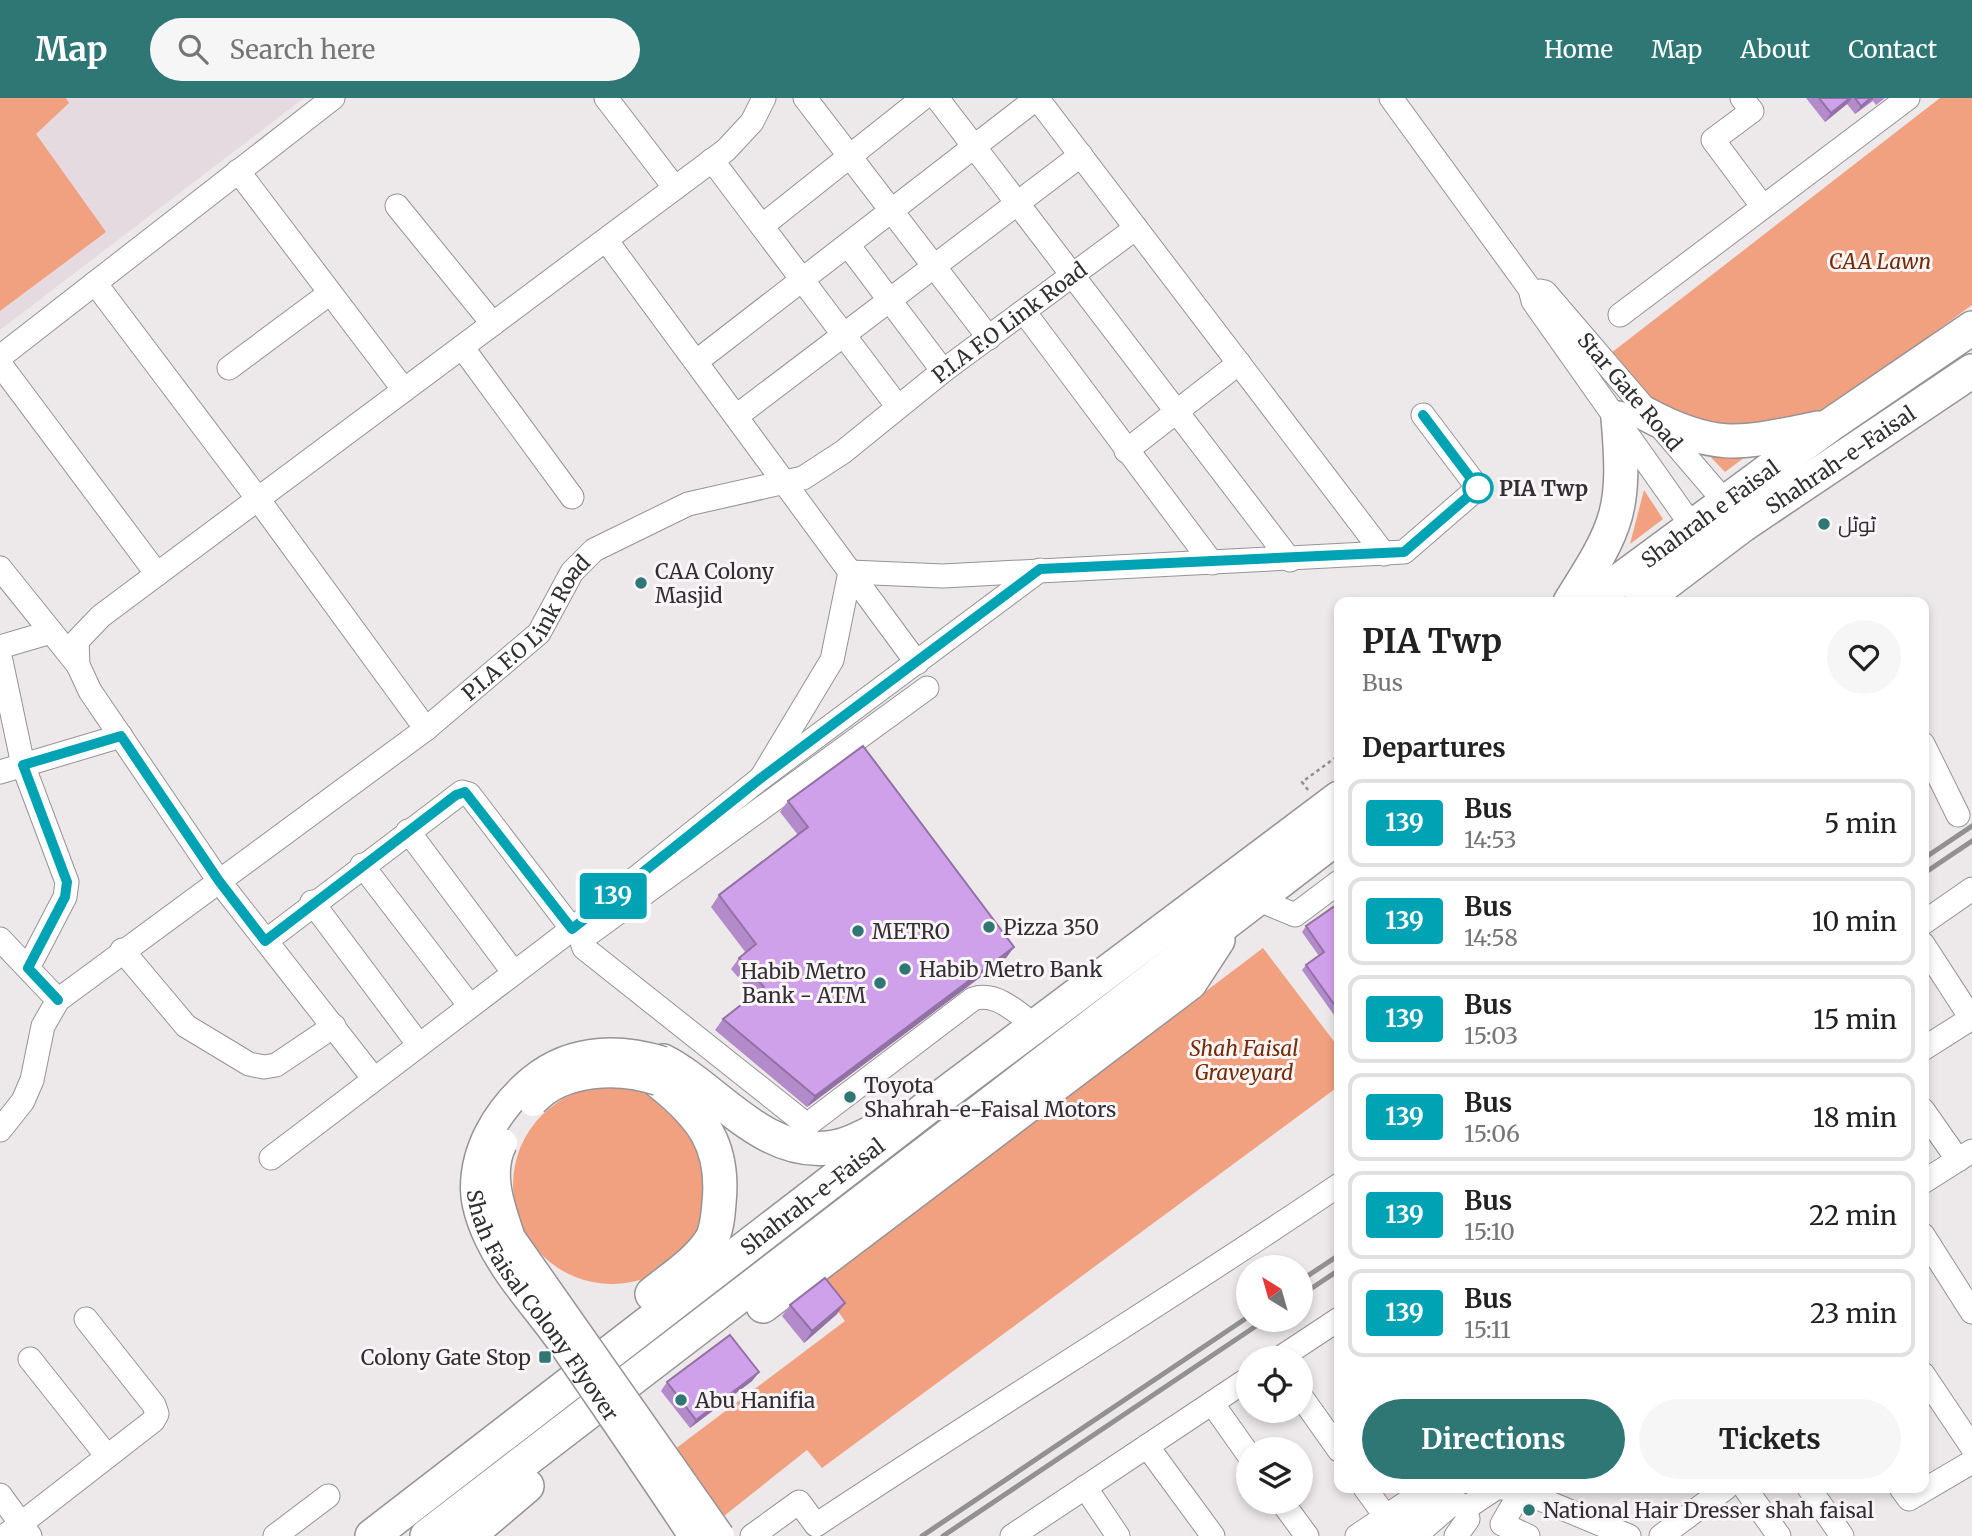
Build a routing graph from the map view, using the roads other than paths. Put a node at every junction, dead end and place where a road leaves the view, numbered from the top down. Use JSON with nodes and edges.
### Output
{"nodes":[{"id":1,"x":333,"y":98,"type":"edge"},
{"id":2,"x":606,"y":98,"type":"edge"},
{"id":3,"x":764,"y":98,"type":"edge"},
{"id":4,"x":923,"y":98,"type":"edge"},
{"id":5,"x":937,"y":98,"type":"edge"},
{"id":6,"x":1037,"y":98,"type":"edge"},
{"id":7,"x":1391,"y":98,"type":"edge"},
{"id":8,"x":1742,"y":98,"type":"edge"},
{"id":9,"x":1908,"y":98,"type":"edge"},
{"id":10,"x":808,"y":99,"type":"edge"},
{"id":11,"x":974,"y":147,"type":"junction"},
{"id":12,"x":1081,"y":155,"type":"junction"},
{"id":13,"x":850,"y":156,"type":"junction"},
{"id":14,"x":712,"y":160,"type":"junction"},
{"id":15,"x":238,"y":171,"type":"junction"},
{"id":16,"x":676,"y":188,"type":"junction"},
{"id":17,"x":1017,"y":204,"type":"junction"},
{"id":18,"x":397,"y":206,"type":"dead end"},
{"id":19,"x":1763,"y":207,"type":"junction"},
{"id":20,"x":892,"y":210,"type":"junction"},
{"id":21,"x":762,"y":226,"type":"junction"},
{"id":22,"x":1136,"y":228,"type":"junction"},
{"id":23,"x":606,"y":240,"type":"junction"},
{"id":24,"x":848,"y":245,"type":"junction"},
{"id":25,"x":935,"y":266,"type":"junction"},
{"id":26,"x":1072,"y":277,"type":"junction"},
{"id":27,"x":803,"y":279,"type":"junction"},
{"id":28,"x":95,"y":283,"type":"junction"},
{"id":29,"x":330,"y":293,"type":"junction"},
{"id":30,"x":890,"y":300,"type":"junction"},
{"id":31,"x":1025,"y":313,"type":"junction"},
{"id":32,"x":1620,"y":315,"type":"dead end"},
{"id":33,"x":492,"y":324,"type":"junction"},
{"id":34,"x":1969,"y":329,"type":"edge"},
{"id":35,"x":845,"y":335,"type":"junction"},
{"id":36,"x":989,"y":338,"type":"junction"},
{"id":37,"x":462,"y":347,"type":"junction"},
{"id":38,"x":0,"y":357,"type":"edge"},
{"id":39,"x":697,"y":361,"type":"junction"},
{"id":40,"x":1239,"y":363,"type":"junction"},
{"id":41,"x":0,"y":364,"type":"edge"},
{"id":42,"x":229,"y":368,"type":"dead end"},
{"id":43,"x":943,"y":371,"type":"junction"},
{"id":44,"x":1972,"y":371,"type":"edge"},
{"id":45,"x":404,"y":390,"type":"junction"},
{"id":46,"x":898,"y":407,"type":"junction"},
{"id":47,"x":1176,"y":412,"type":"junction"},
{"id":48,"x":738,"y":415,"type":"junction"},
{"id":49,"x":1423,"y":415,"type":"dead end"},
{"id":50,"x":1632,"y":416,"type":"junction"},
{"id":51,"x":1830,"y":425,"type":"junction"},
{"id":52,"x":1126,"y":451,"type":"junction"},
{"id":53,"x":783,"y":481,"type":"junction"},
{"id":54,"x":572,"y":496,"type":"dead end"},
{"id":55,"x":258,"y":499,"type":"junction"},
{"id":56,"x":1725,"y":502,"type":"junction"},
{"id":57,"x":1701,"y":538,"type":"junction"},
{"id":58,"x":1384,"y":554,"type":"junction"},
{"id":59,"x":1290,"y":560,"type":"junction"},
{"id":60,"x":1212,"y":563,"type":"junction"},
{"id":61,"x":0,"y":568,"type":"edge"},
{"id":62,"x":1040,"y":569,"type":"junction"},
{"id":63,"x":850,"y":572,"type":"junction"},
{"id":64,"x":157,"y":574,"type":"junction"},
{"id":65,"x":1573,"y":597,"type":"edge"},
{"id":66,"x":1599,"y":597,"type":"edge"},
{"id":67,"x":1646,"y":597,"type":"edge"},
{"id":68,"x":51,"y":632,"type":"junction"},
{"id":69,"x":0,"y":647,"type":"edge"},
{"id":70,"x":0,"y":656,"type":"edge"},
{"id":71,"x":917,"y":663,"type":"junction"},
{"id":72,"x":78,"y":665,"type":"junction"},
{"id":73,"x":927,"y":688,"type":"dead end"},
{"id":74,"x":426,"y":729,"type":"junction"},
{"id":75,"x":121,"y":736,"type":"junction"},
{"id":76,"x":23,"y":765,"type":"junction"},
{"id":77,"x":0,"y":772,"type":"edge"},
{"id":78,"x":1930,"y":776,"type":"edge"},
{"id":79,"x":761,"y":778,"type":"junction"},
{"id":80,"x":1333,"y":815,"type":"edge"},
{"id":81,"x":1958,"y":816,"type":"dead end"},
{"id":82,"x":408,"y":831,"type":"junction"},
{"id":83,"x":362,"y":865,"type":"junction"},
{"id":84,"x":219,"y":881,"type":"junction"},
{"id":85,"x":1334,"y":886,"type":"edge"},
{"id":86,"x":1972,"y":889,"type":"edge"},
{"id":87,"x":1257,"y":899,"type":"junction"},
{"id":88,"x":312,"y":902,"type":"junction"},
{"id":89,"x":1929,"y":919,"type":"edge"},
{"id":90,"x":1230,"y":920,"type":"junction"},
{"id":91,"x":572,"y":929,"type":"junction"},
{"id":92,"x":0,"y":939,"type":"edge"},
{"id":93,"x":265,"y":941,"type":"junction"},
{"id":94,"x":122,"y":950,"type":"junction"},
{"id":95,"x":1929,"y":953,"type":"edge"},
{"id":96,"x":28,"y":968,"type":"junction"},
{"id":97,"x":514,"y":973,"type":"junction"},
{"id":98,"x":58,"y":1000,"type":"junction"},
{"id":99,"x":470,"y":1006,"type":"junction"},
{"id":100,"x":1972,"y":1018,"type":"edge"},
{"id":101,"x":334,"y":1026,"type":"junction"},
{"id":102,"x":1036,"y":1027,"type":"junction"},
{"id":103,"x":419,"y":1045,"type":"junction"},
{"id":104,"x":1929,"y":1045,"type":"edge"},
{"id":105,"x":660,"y":1071,"type":"junction"},
{"id":106,"x":373,"y":1079,"type":"junction"},
{"id":107,"x":946,"y":1093,"type":"junction"},
{"id":108,"x":1929,"y":1117,"type":"edge"},
{"id":109,"x":0,"y":1130,"type":"edge"},
{"id":110,"x":1965,"y":1156,"type":"edge"},
{"id":111,"x":271,"y":1158,"type":"dead end"},
{"id":112,"x":1929,"y":1178,"type":"edge"},
{"id":113,"x":1334,"y":1188,"type":"edge"},
{"id":114,"x":1929,"y":1244,"type":"edge"},
{"id":115,"x":1972,"y":1312,"type":"edge"},
{"id":116,"x":86,"y":1320,"type":"dead end"},
{"id":117,"x":1334,"y":1322,"type":"edge"},
{"id":118,"x":1298,"y":1346,"type":"edge"},
{"id":119,"x":30,"y":1359,"type":"dead end"},
{"id":120,"x":1929,"y":1383,"type":"edge"},
{"id":121,"x":1236,"y":1387,"type":"edge"},
{"id":122,"x":1212,"y":1403,"type":"junction"},
{"id":123,"x":622,"y":1412,"type":"junction"},
{"id":124,"x":1313,"y":1413,"type":"edge"},
{"id":125,"x":1236,"y":1437,"type":"edge"},
{"id":126,"x":1334,"y":1443,"type":"edge"},
{"id":127,"x":1147,"y":1446,"type":"junction"},
{"id":128,"x":1972,"y":1447,"type":"edge"},
{"id":129,"x":107,"y":1456,"type":"junction"},
{"id":130,"x":1972,"y":1462,"type":"edge"},
{"id":131,"x":1086,"y":1487,"type":"junction"},
{"id":132,"x":1929,"y":1487,"type":"edge"},
{"id":133,"x":1367,"y":1493,"type":"edge"},
{"id":134,"x":1484,"y":1493,"type":"edge"},
{"id":135,"x":1509,"y":1493,"type":"edge"},
{"id":136,"x":1522,"y":1493,"type":"edge"},
{"id":137,"x":1720,"y":1493,"type":"edge"},
{"id":138,"x":1749,"y":1493,"type":"edge"},
{"id":139,"x":1812,"y":1493,"type":"edge"},
{"id":140,"x":1905,"y":1493,"type":"edge"},
{"id":141,"x":1919,"y":1493,"type":"edge"},
{"id":142,"x":0,"y":1495,"type":"edge"},
{"id":143,"x":328,"y":1496,"type":"dead end"},
{"id":144,"x":1448,"y":1500,"type":"edge"},
{"id":145,"x":1291,"y":1514,"type":"edge"},
{"id":146,"x":1383,"y":1526,"type":"edge"},
{"id":147,"x":19,"y":1532,"type":"edge"},
{"id":148,"x":1022,"y":1533,"type":"edge"},
{"id":149,"x":275,"y":1536,"type":"edge"},
{"id":150,"x":354,"y":1536,"type":"edge"},
{"id":151,"x":373,"y":1536,"type":"edge"},
{"id":152,"x":427,"y":1536,"type":"edge"},
{"id":153,"x":468,"y":1536,"type":"edge"},
{"id":154,"x":693,"y":1536,"type":"edge"},
{"id":155,"x":720,"y":1536,"type":"edge"},
{"id":156,"x":752,"y":1536,"type":"edge"},
{"id":157,"x":1118,"y":1536,"type":"edge"},
{"id":158,"x":1213,"y":1536,"type":"edge"},
{"id":159,"x":1307,"y":1536,"type":"edge"},
{"id":160,"x":1357,"y":1536,"type":"edge"},
{"id":161,"x":1415,"y":1536,"type":"edge"},
{"id":162,"x":1456,"y":1536,"type":"edge"},
{"id":163,"x":1528,"y":1536,"type":"edge"},
{"id":164,"x":1629,"y":1536,"type":"edge"},
{"id":165,"x":1661,"y":1536,"type":"edge"},
{"id":166,"x":1779,"y":1536,"type":"edge"},
{"id":167,"x":1842,"y":1536,"type":"edge"}],
"edges":[{"from":1,"to":15,"type":"street"},
{"from":2,"to":16,"type":"street"},
{"from":3,"to":14,"type":"street"},
{"from":4,"to":13,"type":"street"},
{"from":5,"to":11,"type":"street"},
{"from":6,"to":11,"type":"street"},
{"from":6,"to":12,"type":"street"},
{"from":7,"to":50,"type":"street","name":"Star Gate Road"},
{"from":8,"to":19,"type":"street"},
{"from":9,"to":19,"type":"street"},
{"from":10,"to":13,"type":"street"},
{"from":11,"to":17,"type":"street"},
{"from":11,"to":20,"type":"street"},
{"from":12,"to":17,"type":"street"},
{"from":12,"to":22,"type":"street"},
{"from":13,"to":20,"type":"street"},
{"from":13,"to":21,"type":"street"},
{"from":14,"to":16,"type":"street"},
{"from":14,"to":21,"type":"street"},
{"from":15,"to":28,"type":"street"},
{"from":15,"to":29,"type":"street"},
{"from":16,"to":23,"type":"street"},
{"from":17,"to":25,"type":"street"},
{"from":17,"to":26,"type":"street"},
{"from":18,"to":33,"type":"street"},
{"from":19,"to":32,"type":"street"},
{"from":20,"to":24,"type":"street"},
{"from":20,"to":25,"type":"street"},
{"from":21,"to":27,"type":"street"},
{"from":22,"to":26,"type":"street","name":"P.I.A F.O Link Road"},
{"from":22,"to":40,"type":"street"},
{"from":23,"to":33,"type":"street"},
{"from":23,"to":39,"type":"street"},
{"from":24,"to":27,"type":"street"},
{"from":24,"to":30,"type":"street"},
{"from":25,"to":30,"type":"street"},
{"from":25,"to":36,"type":"street"},
{"from":26,"to":31,"type":"street","name":"P.I.A F.O Link Road"},
{"from":26,"to":47,"type":"street"},
{"from":27,"to":35,"type":"street"},
{"from":27,"to":39,"type":"street"},
{"from":28,"to":38,"type":"street"},
{"from":28,"to":55,"type":"street"},
{"from":29,"to":42,"type":"street"},
{"from":29,"to":45,"type":"street"},
{"from":30,"to":35,"type":"street"},
{"from":30,"to":43,"type":"street"},
{"from":31,"to":36,"type":"street","name":"P.I.A F.O Link Road"},
{"from":31,"to":52,"type":"street"},
{"from":33,"to":37,"type":"street"},
{"from":34,"to":51,"type":"highway","name":"Shahrah-e-Faisal"},
{"from":35,"to":46,"type":"street"},
{"from":35,"to":48,"type":"street"},
{"from":36,"to":43,"type":"street","name":"P.I.A F.O Link Road"},
{"from":37,"to":45,"type":"street"},
{"from":37,"to":54,"type":"street"},
{"from":39,"to":48,"type":"street"},
{"from":40,"to":47,"type":"street"},
{"from":40,"to":58,"type":"street"},
{"from":41,"to":64,"type":"street"},
{"from":43,"to":46,"type":"street","name":"P.I.A F.O Link Road"},
{"from":44,"to":57,"type":"highway","name":"Shahrah-e-Faisal"},
{"from":45,"to":55,"type":"street"},
{"from":46,"to":53,"type":"street","name":"P.I.A F.O Link Road"},
{"from":47,"to":52,"type":"street"},
{"from":47,"to":59,"type":"street"},
{"from":48,"to":53,"type":"street"},
{"from":49,"to":58,"type":"street"},
{"from":50,"to":51,"type":"highway"},
{"from":50,"to":56,"type":"street","name":"Star Gate Road"},
{"from":50,"to":57,"type":"street","name":"Star Gate Road"},
{"from":50,"to":65,"type":"highway"},
{"from":51,"to":56,"type":"highway","name":"Shahrah e Faisal"},
{"from":52,"to":60,"type":"street"},
{"from":53,"to":63,"type":"street"},
{"from":53,"to":74,"type":"street","name":"P.I.A F.O Link Road"},
{"from":55,"to":64,"type":"street"},
{"from":55,"to":74,"type":"street"},
{"from":56,"to":57,"type":"highway","name":"Shahrah e Faisal"},
{"from":57,"to":66,"type":"highway","name":"Shahrah e Faisal"},
{"from":57,"to":67,"type":"highway","name":"Shahrah e Faisal"},
{"from":58,"to":59,"type":"street"},
{"from":59,"to":60,"type":"street"},
{"from":60,"to":62,"type":"street"},
{"from":61,"to":68,"type":"street"},
{"from":62,"to":63,"type":"street"},
{"from":62,"to":71,"type":"street"},
{"from":63,"to":71,"type":"street"},
{"from":63,"to":79,"type":"street"},
{"from":64,"to":72,"type":"street"},
{"from":68,"to":69,"type":"street"},
{"from":68,"to":72,"type":"street"},
{"from":70,"to":76,"type":"street"},
{"from":71,"to":79,"type":"street"},
{"from":72,"to":75,"type":"street"},
{"from":73,"to":102,"type":"street"},
{"from":74,"to":84,"type":"street","name":"P.I.A F.O Link Road"},
{"from":75,"to":76,"type":"street"},
{"from":75,"to":84,"type":"street"},
{"from":76,"to":77,"type":"street"},
{"from":76,"to":96,"type":"street"},
{"from":78,"to":81,"type":"street"},
{"from":79,"to":91,"type":"street"},
{"from":80,"to":87,"type":"highway"},
{"from":80,"to":102,"type":"highway","name":"Shahrah-e-Faisal"},
{"from":82,"to":83,"type":"street"},
{"from":82,"to":91,"type":"street"},
{"from":82,"to":97,"type":"street"},
{"from":83,"to":88,"type":"street"},
{"from":83,"to":99,"type":"street"},
{"from":84,"to":93,"type":"street"},
{"from":84,"to":94,"type":"street","name":"P.I.A F.O Link Road"},
{"from":85,"to":87,"type":"street"},
{"from":86,"to":89,"type":"street"},
{"from":87,"to":90,"type":"highway"},
{"from":88,"to":93,"type":"street"},
{"from":88,"to":103,"type":"street"},
{"from":90,"to":123,"type":"highway"},
{"from":90,"to":152,"type":"highway","name":"Shahrah-e-Faisal"},
{"from":91,"to":97,"type":"street"},
{"from":92,"to":96,"type":"street"},
{"from":93,"to":101,"type":"street"},
{"from":94,"to":98,"type":"street","name":"P.I.A F.O Link Road"},
{"from":94,"to":101,"type":"street"},
{"from":95,"to":100,"type":"street"},
{"from":96,"to":98,"type":"street"},
{"from":97,"to":99,"type":"street"},
{"from":98,"to":109,"type":"street","name":"P.I.A F.O Link Road"},
{"from":99,"to":103,"type":"street"},
{"from":100,"to":104,"type":"street"},
{"from":101,"to":106,"type":"street"},
{"from":102,"to":107,"type":"highway","name":"Shahrah-e-Faisal"},
{"from":103,"to":106,"type":"street"},
{"from":105,"to":107,"type":"highway"},
{"from":105,"to":123,"type":"main road","name":"Shah Faisal Colony Flyover","bridge":true},
{"from":105,"to":150,"type":"highway"},
{"from":106,"to":111,"type":"street"},
{"from":107,"to":151,"type":"highway","name":"Shahrah-e-Faisal"},
{"from":108,"to":110,"type":"street"},
{"from":110,"to":112,"type":"street"},
{"from":113,"to":156,"type":"street"},
{"from":114,"to":115,"type":"street"},
{"from":116,"to":129,"type":"street"},
{"from":117,"to":118,"type":"street"},
{"from":119,"to":129,"type":"street"},
{"from":120,"to":128,"type":"street"},
{"from":121,"to":122,"type":"street"},
{"from":122,"to":125,"type":"street"},
{"from":122,"to":127,"type":"street"},
{"from":123,"to":153,"type":"highway"},
{"from":123,"to":154,"type":"main road","name":"Shah Faisal Colony Flyover","bridge":true},
{"from":123,"to":155,"type":"main road","name":"Shah Faisal Colony Flyover","bridge":true},
{"from":124,"to":126,"type":"street"},
{"from":127,"to":131,"type":"street"},
{"from":127,"to":158,"type":"street"},
{"from":129,"to":147,"type":"street"},
{"from":130,"to":132,"type":"street"},
{"from":131,"to":148,"type":"street"},
{"from":131,"to":157,"type":"street"},
{"from":133,"to":146,"type":"street"},
{"from":134,"to":144,"type":"street"},
{"from":135,"to":163,"type":"street"},
{"from":136,"to":164,"type":"street"},
{"from":137,"to":165,"type":"street"},
{"from":138,"to":166,"type":"street"},
{"from":139,"to":167,"type":"street"},
{"from":140,"to":141,"type":"street"},
{"from":142,"to":147,"type":"street"},
{"from":143,"to":149,"type":"street"},
{"from":144,"to":146,"type":"main road"},
{"from":144,"to":161,"type":"street"},
{"from":144,"to":162,"type":"street"},
{"from":145,"to":159,"type":"street"},
{"from":146,"to":160,"type":"street"}]}
